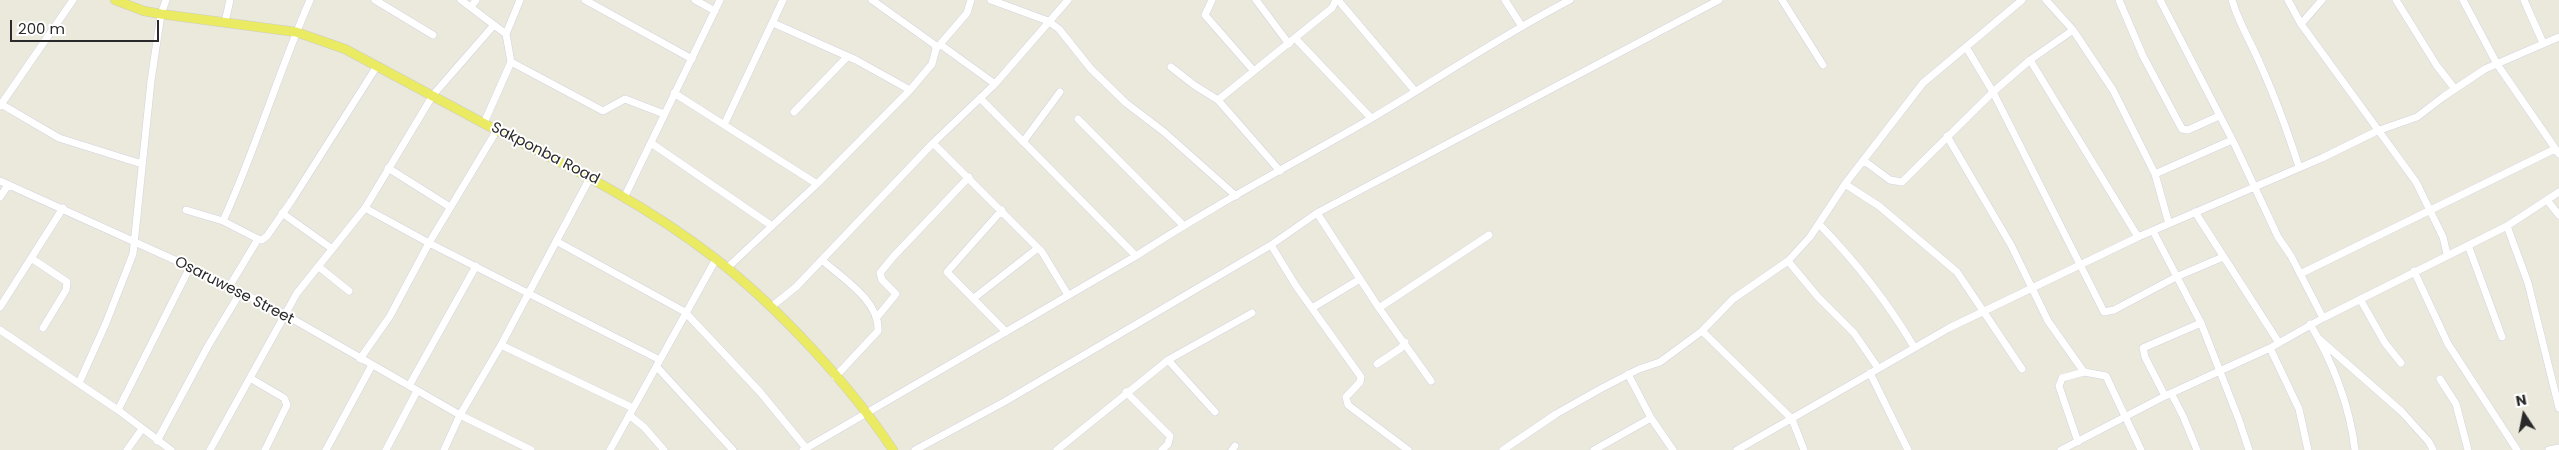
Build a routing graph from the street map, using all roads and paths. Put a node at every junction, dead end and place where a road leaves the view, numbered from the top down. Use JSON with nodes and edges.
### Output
{"nodes":[{"id":1,"x":73,"y":0,"type":"edge"},
{"id":2,"x":115,"y":0,"type":"edge"},
{"id":3,"x":166,"y":0,"type":"edge"},
{"id":4,"x":230,"y":0,"type":"edge"},
{"id":5,"x":310,"y":0,"type":"edge"},
{"id":6,"x":375,"y":0,"type":"edge"},
{"id":7,"x":461,"y":0,"type":"edge"},
{"id":8,"x":476,"y":0,"type":"edge"},
{"id":9,"x":520,"y":0,"type":"edge"},
{"id":10,"x":585,"y":0,"type":"edge"},
{"id":11,"x":695,"y":0,"type":"edge"},
{"id":12,"x":720,"y":0,"type":"edge"},
{"id":13,"x":783,"y":0,"type":"edge"},
{"id":14,"x":872,"y":0,"type":"edge"},
{"id":15,"x":971,"y":0,"type":"edge"},
{"id":16,"x":991,"y":0,"type":"edge"},
{"id":17,"x":1068,"y":0,"type":"edge"},
{"id":18,"x":1212,"y":0,"type":"edge"},
{"id":19,"x":1256,"y":0,"type":"edge"},
{"id":20,"x":1337,"y":0,"type":"edge"},
{"id":21,"x":1505,"y":0,"type":"edge"},
{"id":22,"x":1570,"y":0,"type":"edge"},
{"id":23,"x":1719,"y":0,"type":"edge"},
{"id":24,"x":1782,"y":0,"type":"edge"},
{"id":25,"x":2022,"y":0,"type":"edge"},
{"id":26,"x":2046,"y":0,"type":"edge"},
{"id":27,"x":2119,"y":0,"type":"edge"},
{"id":28,"x":2160,"y":0,"type":"edge"},
{"id":29,"x":2232,"y":0,"type":"edge"},
{"id":30,"x":2288,"y":0,"type":"edge"},
{"id":31,"x":2322,"y":0,"type":"edge"},
{"id":32,"x":2396,"y":0,"type":"edge"},
{"id":33,"x":2463,"y":0,"type":"edge"},
{"id":34,"x":2524,"y":0,"type":"edge"},
{"id":35,"x":1013,"y":3,"type":"edge"},
{"id":36,"x":471,"y":7,"type":"junction"},
{"id":37,"x":715,"y":11,"type":"junction"},
{"id":38,"x":161,"y":14,"type":"junction"},
{"id":39,"x":1048,"y":21,"type":"junction"},
{"id":40,"x":225,"y":22,"type":"junction"},
{"id":41,"x":772,"y":23,"type":"junction"},
{"id":42,"x":2301,"y":24,"type":"junction"},
{"id":43,"x":494,"y":25,"type":"junction"},
{"id":44,"x":1521,"y":25,"type":"junction"},
{"id":45,"x":2073,"y":30,"type":"junction"},
{"id":46,"x":296,"y":32,"type":"junction"},
{"id":47,"x":433,"y":34,"type":"dead end"},
{"id":48,"x":506,"y":34,"type":"junction"},
{"id":49,"x":2559,"y":36,"type":"edge"},
{"id":50,"x":1296,"y":38,"type":"junction"},
{"id":51,"x":2543,"y":43,"type":"junction"},
{"id":52,"x":1288,"y":44,"type":"junction"},
{"id":53,"x":939,"y":47,"type":"junction"},
{"id":54,"x":1966,"y":47,"type":"junction"},
{"id":55,"x":840,"y":54,"type":"junction"},
{"id":56,"x":847,"y":57,"type":"junction"},
{"id":57,"x":692,"y":59,"type":"junction"},
{"id":58,"x":2030,"y":60,"type":"junction"},
{"id":59,"x":511,"y":62,"type":"junction"},
{"id":60,"x":841,"y":63,"type":"junction"},
{"id":61,"x":2497,"y":64,"type":"junction"},
{"id":62,"x":1822,"y":65,"type":"dead end"},
{"id":63,"x":377,"y":66,"type":"junction"},
{"id":64,"x":1171,"y":67,"type":"dead end"},
{"id":65,"x":1253,"y":70,"type":"junction"},
{"id":66,"x":995,"y":84,"type":"junction"},
{"id":67,"x":2454,"y":89,"type":"junction"},
{"id":68,"x":910,"y":90,"type":"junction"},
{"id":69,"x":1415,"y":91,"type":"junction"},
{"id":70,"x":1060,"y":92,"type":"dead end"},
{"id":71,"x":1993,"y":92,"type":"junction"},
{"id":72,"x":674,"y":93,"type":"junction"},
{"id":73,"x":433,"y":95,"type":"junction"},
{"id":74,"x":980,"y":98,"type":"junction"},
{"id":75,"x":1218,"y":100,"type":"junction"},
{"id":76,"x":0,"y":105,"type":"edge"},
{"id":77,"x":794,"y":112,"type":"dead end"},
{"id":78,"x":664,"y":114,"type":"junction"},
{"id":79,"x":2219,"y":116,"type":"junction"},
{"id":80,"x":1371,"y":118,"type":"junction"},
{"id":81,"x":1078,"y":119,"type":"dead end"},
{"id":82,"x":484,"y":123,"type":"junction"},
{"id":83,"x":724,"y":125,"type":"junction"},
{"id":84,"x":497,"y":130,"type":"junction"},
{"id":85,"x":2378,"y":131,"type":"junction"},
{"id":86,"x":1947,"y":136,"type":"junction"},
{"id":87,"x":2232,"y":140,"type":"junction"},
{"id":88,"x":1023,"y":142,"type":"junction"},
{"id":89,"x":652,"y":143,"type":"junction"},
{"id":90,"x":933,"y":143,"type":"junction"},
{"id":91,"x":2557,"y":151,"type":"edge"},
{"id":92,"x":1863,"y":160,"type":"junction"},
{"id":93,"x":142,"y":164,"type":"junction"},
{"id":94,"x":2299,"y":167,"type":"junction"},
{"id":95,"x":388,"y":168,"type":"junction"},
{"id":96,"x":1280,"y":171,"type":"junction"},
{"id":97,"x":2155,"y":174,"type":"junction"},
{"id":98,"x":590,"y":176,"type":"junction"},
{"id":99,"x":969,"y":177,"type":"junction"},
{"id":100,"x":0,"y":181,"type":"edge"},
{"id":101,"x":8,"y":184,"type":"junction"},
{"id":102,"x":817,"y":184,"type":"junction"},
{"id":103,"x":1846,"y":184,"type":"junction"},
{"id":104,"x":2252,"y":186,"type":"junction"},
{"id":105,"x":2559,"y":192,"type":"edge"},
{"id":106,"x":625,"y":196,"type":"junction"},
{"id":107,"x":1236,"y":196,"type":"junction"},
{"id":108,"x":0,"y":197,"type":"edge"},
{"id":109,"x":2547,"y":200,"type":"junction"},
{"id":110,"x":63,"y":208,"type":"junction"},
{"id":111,"x":365,"y":208,"type":"junction"},
{"id":112,"x":450,"y":208,"type":"junction"},
{"id":113,"x":2430,"y":209,"type":"junction"},
{"id":114,"x":186,"y":210,"type":"dead end"},
{"id":115,"x":1002,"y":210,"type":"junction"},
{"id":116,"x":2196,"y":212,"type":"junction"},
{"id":117,"x":282,"y":213,"type":"junction"},
{"id":118,"x":1317,"y":213,"type":"junction"},
{"id":119,"x":2559,"y":215,"type":"edge"},
{"id":120,"x":223,"y":221,"type":"junction"},
{"id":121,"x":1819,"y":224,"type":"junction"},
{"id":122,"x":2168,"y":224,"type":"junction"},
{"id":123,"x":1183,"y":225,"type":"junction"},
{"id":124,"x":772,"y":226,"type":"junction"},
{"id":125,"x":2507,"y":226,"type":"junction"},
{"id":126,"x":2153,"y":231,"type":"junction"},
{"id":127,"x":1489,"y":234,"type":"dead end"},
{"id":128,"x":2138,"y":237,"type":"junction"},
{"id":129,"x":258,"y":239,"type":"junction"},
{"id":130,"x":556,"y":241,"type":"junction"},
{"id":131,"x":135,"y":243,"type":"junction"},
{"id":132,"x":429,"y":243,"type":"junction"},
{"id":133,"x":1271,"y":245,"type":"junction"},
{"id":134,"x":2468,"y":245,"type":"junction"},
{"id":135,"x":331,"y":248,"type":"junction"},
{"id":136,"x":1038,"y":248,"type":"junction"},
{"id":137,"x":2447,"y":254,"type":"junction"},
{"id":138,"x":1136,"y":256,"type":"junction"},
{"id":139,"x":2223,"y":257,"type":"junction"},
{"id":140,"x":31,"y":258,"type":"junction"},
{"id":141,"x":716,"y":259,"type":"junction"},
{"id":142,"x":822,"y":260,"type":"junction"},
{"id":143,"x":1788,"y":260,"type":"junction"},
{"id":144,"x":476,"y":266,"type":"junction"},
{"id":145,"x":2079,"y":266,"type":"junction"},
{"id":146,"x":190,"y":267,"type":"junction"},
{"id":147,"x":319,"y":267,"type":"junction"},
{"id":148,"x":728,"y":268,"type":"junction"},
{"id":149,"x":2414,"y":271,"type":"junction"},
{"id":150,"x":2300,"y":274,"type":"junction"},
{"id":151,"x":2176,"y":277,"type":"junction"},
{"id":152,"x":1360,"y":279,"type":"junction"},
{"id":153,"x":229,"y":287,"type":"junction"},
{"id":154,"x":2031,"y":290,"type":"junction"},
{"id":155,"x":349,"y":291,"type":"dead end"},
{"id":156,"x":528,"y":292,"type":"junction"},
{"id":157,"x":240,"y":293,"type":"junction"},
{"id":158,"x":1068,"y":295,"type":"junction"},
{"id":159,"x":974,"y":298,"type":"junction"},
{"id":160,"x":2360,"y":299,"type":"junction"},
{"id":161,"x":0,"y":307,"type":"edge"},
{"id":162,"x":771,"y":307,"type":"junction"},
{"id":163,"x":1312,"y":308,"type":"junction"},
{"id":164,"x":1379,"y":308,"type":"junction"},
{"id":165,"x":684,"y":312,"type":"junction"},
{"id":166,"x":1985,"y":312,"type":"junction"},
{"id":167,"x":1252,"y":313,"type":"dead end"},
{"id":168,"x":284,"y":314,"type":"junction"},
{"id":169,"x":878,"y":316,"type":"junction"},
{"id":170,"x":2323,"y":318,"type":"junction"},
{"id":171,"x":2201,"y":323,"type":"junction"},
{"id":172,"x":2310,"y":324,"type":"junction"},
{"id":173,"x":43,"y":328,"type":"dead end"},
{"id":174,"x":0,"y":330,"type":"edge"},
{"id":175,"x":1702,"y":331,"type":"junction"},
{"id":176,"x":1006,"y":332,"type":"junction"},
{"id":177,"x":2502,"y":337,"type":"dead end"},
{"id":178,"x":2319,"y":339,"type":"junction"},
{"id":179,"x":1405,"y":342,"type":"junction"},
{"id":180,"x":2279,"y":343,"type":"junction"},
{"id":181,"x":500,"y":345,"type":"junction"},
{"id":182,"x":1914,"y":347,"type":"junction"},
{"id":183,"x":2270,"y":348,"type":"junction"},
{"id":184,"x":360,"y":359,"type":"junction"},
{"id":185,"x":660,"y":360,"type":"junction"},
{"id":186,"x":1168,"y":360,"type":"junction"},
{"id":187,"x":2401,"y":363,"type":"dead end"},
{"id":188,"x":1376,"y":364,"type":"dead end"},
{"id":189,"x":372,"y":365,"type":"junction"},
{"id":190,"x":657,"y":367,"type":"junction"},
{"id":191,"x":1878,"y":368,"type":"junction"},
{"id":192,"x":2022,"y":369,"type":"dead end"},
{"id":193,"x":2084,"y":372,"type":"junction"},
{"id":194,"x":2219,"y":372,"type":"junction"},
{"id":195,"x":1870,"y":373,"type":"junction"},
{"id":196,"x":1628,"y":374,"type":"junction"},
{"id":197,"x":835,"y":377,"type":"junction"},
{"id":198,"x":250,"y":378,"type":"junction"},
{"id":199,"x":2440,"y":379,"type":"dead end"},
{"id":200,"x":1431,"y":381,"type":"dead end"},
{"id":201,"x":78,"y":384,"type":"junction"},
{"id":202,"x":409,"y":386,"type":"junction"},
{"id":203,"x":417,"y":391,"type":"junction"},
{"id":204,"x":1126,"y":392,"type":"junction"},
{"id":205,"x":2168,"y":395,"type":"junction"},
{"id":206,"x":2559,"y":408,"type":"edge"},
{"id":207,"x":118,"y":410,"type":"junction"},
{"id":208,"x":631,"y":412,"type":"junction"},
{"id":209,"x":1215,"y":412,"type":"dead end"},
{"id":210,"x":460,"y":414,"type":"junction"},
{"id":211,"x":866,"y":414,"type":"junction"},
{"id":212,"x":1651,"y":418,"type":"junction"},
{"id":213,"x":1792,"y":419,"type":"junction"},
{"id":214,"x":2124,"y":419,"type":"junction"},
{"id":215,"x":142,"y":429,"type":"junction"},
{"id":216,"x":157,"y":441,"type":"junction"},
{"id":217,"x":2077,"y":445,"type":"edge"},
{"id":218,"x":804,"y":449,"type":"edge"},
{"id":219,"x":127,"y":450,"type":"edge"},
{"id":220,"x":171,"y":450,"type":"edge"},
{"id":221,"x":210,"y":450,"type":"edge"},
{"id":222,"x":265,"y":450,"type":"edge"},
{"id":223,"x":326,"y":450,"type":"edge"},
{"id":224,"x":386,"y":450,"type":"edge"},
{"id":225,"x":444,"y":450,"type":"edge"},
{"id":226,"x":531,"y":450,"type":"edge"},
{"id":227,"x":610,"y":450,"type":"edge"},
{"id":228,"x":664,"y":450,"type":"edge"},
{"id":229,"x":733,"y":450,"type":"edge"},
{"id":230,"x":893,"y":450,"type":"edge"},
{"id":231,"x":915,"y":450,"type":"edge"},
{"id":232,"x":1057,"y":450,"type":"edge"},
{"id":233,"x":1162,"y":450,"type":"edge"},
{"id":234,"x":1408,"y":450,"type":"edge"},
{"id":235,"x":1503,"y":450,"type":"edge"},
{"id":236,"x":1594,"y":450,"type":"edge"},
{"id":237,"x":1673,"y":450,"type":"edge"},
{"id":238,"x":1737,"y":450,"type":"edge"},
{"id":239,"x":1804,"y":450,"type":"edge"},
{"id":240,"x":1908,"y":450,"type":"edge"},
{"id":241,"x":2061,"y":450,"type":"edge"},
{"id":242,"x":2141,"y":450,"type":"edge"},
{"id":243,"x":2197,"y":450,"type":"edge"},
{"id":244,"x":2249,"y":450,"type":"edge"},
{"id":245,"x":2308,"y":450,"type":"edge"},
{"id":246,"x":2355,"y":450,"type":"edge"},
{"id":247,"x":2433,"y":450,"type":"edge"},
{"id":248,"x":2468,"y":450,"type":"edge"},
{"id":249,"x":2517,"y":450,"type":"edge"}],
"edges":[{"from":1,"to":76,"type":"street"},
{"from":2,"to":38,"type":"main road","name":"Sakponba Road"},
{"from":3,"to":38,"type":"street"},
{"from":4,"to":40,"type":"street"},
{"from":5,"to":46,"type":"street"},
{"from":6,"to":47,"type":"street"},
{"from":7,"to":36,"type":"street"},
{"from":8,"to":36,"type":"street"},
{"from":9,"to":48,"type":"street"},
{"from":10,"to":57,"type":"street"},
{"from":11,"to":37,"type":"street"},
{"from":12,"to":37,"type":"street"},
{"from":13,"to":41,"type":"street"},
{"from":14,"to":53,"type":"street"},
{"from":15,"to":53,"type":"street"},
{"from":16,"to":35,"type":"street"},
{"from":17,"to":39,"type":"street"},
{"from":18,"to":65,"type":"street"},
{"from":19,"to":52,"type":"street"},
{"from":20,"to":50,"type":"street"},
{"from":20,"to":69,"type":"street"},
{"from":21,"to":44,"type":"street"},
{"from":22,"to":44,"type":"street"},
{"from":23,"to":118,"type":"street"},
{"from":24,"to":62,"type":"street"},
{"from":25,"to":54,"type":"street"},
{"from":26,"to":45,"type":"street"},
{"from":27,"to":79,"type":"street"},
{"from":28,"to":79,"type":"street"},
{"from":29,"to":94,"type":"street"},
{"from":30,"to":42,"type":"street"},
{"from":31,"to":42,"type":"street"},
{"from":32,"to":67,"type":"street"},
{"from":33,"to":61,"type":"street"},
{"from":34,"to":51,"type":"street"},
{"from":35,"to":39,"type":"street"},
{"from":36,"to":43,"type":"street"},
{"from":37,"to":57,"type":"street"},
{"from":38,"to":40,"type":"main road","name":"Sakponba Road"},
{"from":38,"to":93,"type":"street"},
{"from":39,"to":66,"type":"street"},
{"from":39,"to":107,"type":"street"},
{"from":40,"to":46,"type":"main road","name":"Sakponba Road"},
{"from":41,"to":55,"type":"street"},
{"from":41,"to":83,"type":"street"},
{"from":42,"to":85,"type":"street"},
{"from":43,"to":48,"type":"street"},
{"from":43,"to":73,"type":"street"},
{"from":44,"to":69,"type":"street"},
{"from":45,"to":58,"type":"street"},
{"from":45,"to":97,"type":"street"},
{"from":46,"to":63,"type":"main road","name":"Sakponba Road"},
{"from":46,"to":120,"type":"street"},
{"from":48,"to":59,"type":"street"},
{"from":49,"to":51,"type":"street"},
{"from":50,"to":52,"type":"street"},
{"from":50,"to":80,"type":"street"},
{"from":51,"to":61,"type":"street"},
{"from":52,"to":65,"type":"street"},
{"from":53,"to":66,"type":"street"},
{"from":53,"to":68,"type":"street"},
{"from":54,"to":71,"type":"street"},
{"from":54,"to":92,"type":"street"},
{"from":55,"to":56,"type":"street"},
{"from":55,"to":60,"type":"street"},
{"from":56,"to":60,"type":"street"},
{"from":56,"to":68,"type":"street"},
{"from":57,"to":72,"type":"street"},
{"from":58,"to":71,"type":"street"},
{"from":58,"to":128,"type":"street"},
{"from":59,"to":78,"type":"street"},
{"from":59,"to":82,"type":"street"},
{"from":60,"to":77,"type":"street"},
{"from":61,"to":67,"type":"street"},
{"from":61,"to":91,"type":"street"},
{"from":63,"to":73,"type":"main road","name":"Sakponba Road"},
{"from":63,"to":117,"type":"street"},
{"from":64,"to":75,"type":"street"},
{"from":65,"to":75,"type":"street"},
{"from":66,"to":74,"type":"street"},
{"from":67,"to":85,"type":"street"},
{"from":68,"to":102,"type":"street"},
{"from":69,"to":80,"type":"street"},
{"from":70,"to":88,"type":"street"},
{"from":71,"to":86,"type":"street"},
{"from":71,"to":145,"type":"street"},
{"from":72,"to":78,"type":"street"},
{"from":72,"to":83,"type":"street"},
{"from":73,"to":82,"type":"main road","name":"Sakponba Road"},
{"from":73,"to":95,"type":"street"},
{"from":74,"to":88,"type":"street"},
{"from":74,"to":90,"type":"street"},
{"from":75,"to":96,"type":"street"},
{"from":76,"to":93,"type":"street"},
{"from":78,"to":89,"type":"street"},
{"from":79,"to":87,"type":"street"},
{"from":80,"to":96,"type":"street"},
{"from":81,"to":123,"type":"street"},
{"from":82,"to":84,"type":"main road","name":"Sakponba Road"},
{"from":83,"to":102,"type":"street"},
{"from":84,"to":98,"type":"main road","name":"Sakponba Road"},
{"from":84,"to":112,"type":"street"},
{"from":85,"to":94,"type":"street"},
{"from":85,"to":113,"type":"street"},
{"from":86,"to":92,"type":"street"},
{"from":86,"to":154,"type":"street"},
{"from":87,"to":97,"type":"street"},
{"from":87,"to":104,"type":"street"},
{"from":88,"to":138,"type":"street"},
{"from":89,"to":106,"type":"street"},
{"from":89,"to":124,"type":"street"},
{"from":90,"to":99,"type":"street"},
{"from":90,"to":142,"type":"street"},
{"from":91,"to":113,"type":"street"},
{"from":92,"to":103,"type":"street"},
{"from":93,"to":131,"type":"street"},
{"from":94,"to":104,"type":"street"},
{"from":95,"to":111,"type":"street"},
{"from":95,"to":112,"type":"street"},
{"from":96,"to":107,"type":"street"},
{"from":97,"to":122,"type":"street"},
{"from":98,"to":106,"type":"main road","name":"Sakponba Road"},
{"from":98,"to":130,"type":"street"},
{"from":99,"to":115,"type":"street"},
{"from":99,"to":169,"type":"street"},
{"from":100,"to":101,"type":"street","name":"Osaruwese Street"},
{"from":101,"to":108,"type":"street"},
{"from":101,"to":110,"type":"street","name":"Osaruwese Street"},
{"from":102,"to":124,"type":"street"},
{"from":103,"to":121,"type":"street"},
{"from":103,"to":166,"type":"street"},
{"from":104,"to":116,"type":"street"},
{"from":104,"to":150,"type":"street"},
{"from":105,"to":109,"type":"street"},
{"from":106,"to":141,"type":"main road","name":"Sakponba Road"},
{"from":107,"to":123,"type":"street"},
{"from":109,"to":119,"type":"street"},
{"from":109,"to":125,"type":"street"},
{"from":110,"to":131,"type":"street","name":"Osaruwese Street"},
{"from":110,"to":140,"type":"street"},
{"from":111,"to":132,"type":"street"},
{"from":111,"to":135,"type":"street"},
{"from":112,"to":132,"type":"street"},
{"from":113,"to":137,"type":"street"},
{"from":113,"to":150,"type":"street"},
{"from":114,"to":120,"type":"street"},
{"from":115,"to":136,"type":"street"},
{"from":115,"to":159,"type":"street"},
{"from":116,"to":122,"type":"street"},
{"from":116,"to":139,"type":"street"},
{"from":117,"to":129,"type":"street"},
{"from":117,"to":135,"type":"street"},
{"from":118,"to":133,"type":"street"},
{"from":118,"to":152,"type":"street"},
{"from":120,"to":129,"type":"street"},
{"from":121,"to":143,"type":"street"},
{"from":121,"to":182,"type":"street"},
{"from":122,"to":126,"type":"street"},
{"from":123,"to":138,"type":"street"},
{"from":124,"to":148,"type":"street"},
{"from":125,"to":134,"type":"street"},
{"from":125,"to":206,"type":"street"},
{"from":126,"to":128,"type":"street"},
{"from":126,"to":151,"type":"street"},
{"from":127,"to":164,"type":"street"},
{"from":128,"to":145,"type":"street"},
{"from":129,"to":153,"type":"street"},
{"from":130,"to":156,"type":"street"},
{"from":130,"to":165,"type":"street"},
{"from":131,"to":146,"type":"street","name":"Osaruwese Street"},
{"from":131,"to":201,"type":"street"},
{"from":132,"to":144,"type":"street"},
{"from":132,"to":184,"type":"street"},
{"from":133,"to":163,"type":"street"},
{"from":133,"to":231,"type":"street"},
{"from":134,"to":137,"type":"street"},
{"from":134,"to":177,"type":"street"},
{"from":135,"to":147,"type":"street"},
{"from":136,"to":158,"type":"street"},
{"from":136,"to":159,"type":"street"},
{"from":137,"to":149,"type":"street"},
{"from":138,"to":158,"type":"street"},
{"from":139,"to":151,"type":"street"},
{"from":139,"to":180,"type":"street"},
{"from":140,"to":161,"type":"street"},
{"from":140,"to":173,"type":"street"},
{"from":141,"to":148,"type":"main road","name":"Sakponba Road"},
{"from":141,"to":165,"type":"street"},
{"from":142,"to":162,"type":"street"},
{"from":142,"to":169,"type":"street"},
{"from":143,"to":175,"type":"street"},
{"from":143,"to":191,"type":"street"},
{"from":144,"to":156,"type":"street"},
{"from":144,"to":202,"type":"street"},
{"from":145,"to":151,"type":"street"},
{"from":145,"to":154,"type":"street"},
{"from":146,"to":153,"type":"street","name":"Osaruwese Street"},
{"from":146,"to":207,"type":"street"},
{"from":147,"to":155,"type":"street"},
{"from":147,"to":168,"type":"street"},
{"from":148,"to":162,"type":"main road","name":"Sakponba Road"},
{"from":149,"to":160,"type":"street"},
{"from":149,"to":249,"type":"street"},
{"from":150,"to":170,"type":"street"},
{"from":151,"to":171,"type":"street"},
{"from":152,"to":163,"type":"street"},
{"from":152,"to":164,"type":"street"},
{"from":153,"to":157,"type":"street","name":"Osaruwese Street"},
{"from":154,"to":166,"type":"street"},
{"from":154,"to":193,"type":"street"},
{"from":156,"to":181,"type":"street"},
{"from":156,"to":185,"type":"street"},
{"from":157,"to":168,"type":"street","name":"Osaruwese Street"},
{"from":157,"to":216,"type":"street"},
{"from":158,"to":176,"type":"street"},
{"from":159,"to":176,"type":"street"},
{"from":160,"to":170,"type":"street"},
{"from":160,"to":187,"type":"street"},
{"from":162,"to":197,"type":"main road","name":"Sakponba Road"},
{"from":163,"to":234,"type":"street"},
{"from":164,"to":179,"type":"street"},
{"from":165,"to":185,"type":"street"},
{"from":165,"to":218,"type":"street"},
{"from":166,"to":182,"type":"street"},
{"from":166,"to":192,"type":"street"},
{"from":167,"to":186,"type":"street"},
{"from":168,"to":184,"type":"street","name":"Osaruwese Street"},
{"from":168,"to":198,"type":"street"},
{"from":169,"to":197,"type":"street"},
{"from":170,"to":172,"type":"street"},
{"from":171,"to":194,"type":"street"},
{"from":171,"to":205,"type":"street"},
{"from":172,"to":178,"type":"street"},
{"from":172,"to":180,"type":"street"},
{"from":174,"to":201,"type":"street"},
{"from":175,"to":196,"type":"street"},
{"from":175,"to":213,"type":"street"},
{"from":176,"to":211,"type":"street"},
{"from":178,"to":246,"type":"street"},
{"from":178,"to":247,"type":"street"},
{"from":179,"to":188,"type":"street"},
{"from":179,"to":200,"type":"street"},
{"from":180,"to":183,"type":"street"},
{"from":181,"to":208,"type":"street"},
{"from":181,"to":210,"type":"street"},
{"from":182,"to":191,"type":"street"},
{"from":183,"to":194,"type":"street"},
{"from":183,"to":245,"type":"street"},
{"from":184,"to":189,"type":"street","name":"Osaruwese Street"},
{"from":185,"to":190,"type":"street"},
{"from":186,"to":204,"type":"street"},
{"from":186,"to":209,"type":"street"},
{"from":189,"to":202,"type":"street","name":"Osaruwese Street"},
{"from":189,"to":223,"type":"street"},
{"from":190,"to":208,"type":"street"},
{"from":190,"to":229,"type":"street"},
{"from":191,"to":195,"type":"street"},
{"from":193,"to":214,"type":"street"},
{"from":193,"to":217,"type":"street"},
{"from":194,"to":205,"type":"street"},
{"from":194,"to":244,"type":"street"},
{"from":195,"to":213,"type":"street"},
{"from":195,"to":240,"type":"street"},
{"from":196,"to":212,"type":"street"},
{"from":196,"to":235,"type":"street"},
{"from":197,"to":211,"type":"main road","name":"Sakponba Road"},
{"from":198,"to":221,"type":"street"},
{"from":198,"to":222,"type":"street"},
{"from":199,"to":248,"type":"street"},
{"from":201,"to":207,"type":"street"},
{"from":202,"to":203,"type":"street","name":"Osaruwese Street"},
{"from":203,"to":210,"type":"street","name":"Osaruwese Street"},
{"from":203,"to":224,"type":"street"},
{"from":204,"to":232,"type":"street"},
{"from":204,"to":233,"type":"street"},
{"from":205,"to":214,"type":"street"},
{"from":205,"to":243,"type":"street"},
{"from":207,"to":215,"type":"street"},
{"from":208,"to":227,"type":"street"},
{"from":208,"to":228,"type":"street"},
{"from":210,"to":225,"type":"street"},
{"from":210,"to":226,"type":"street","name":"Osaruwese Street"},
{"from":211,"to":218,"type":"street"},
{"from":211,"to":230,"type":"main road","name":"Sakponba Road"},
{"from":212,"to":236,"type":"street"},
{"from":212,"to":237,"type":"street"},
{"from":213,"to":238,"type":"street"},
{"from":213,"to":239,"type":"street"},
{"from":214,"to":217,"type":"street"},
{"from":214,"to":242,"type":"street"},
{"from":215,"to":216,"type":"street"},
{"from":215,"to":219,"type":"street"},
{"from":216,"to":220,"type":"street"},
{"from":217,"to":241,"type":"street"}]}
